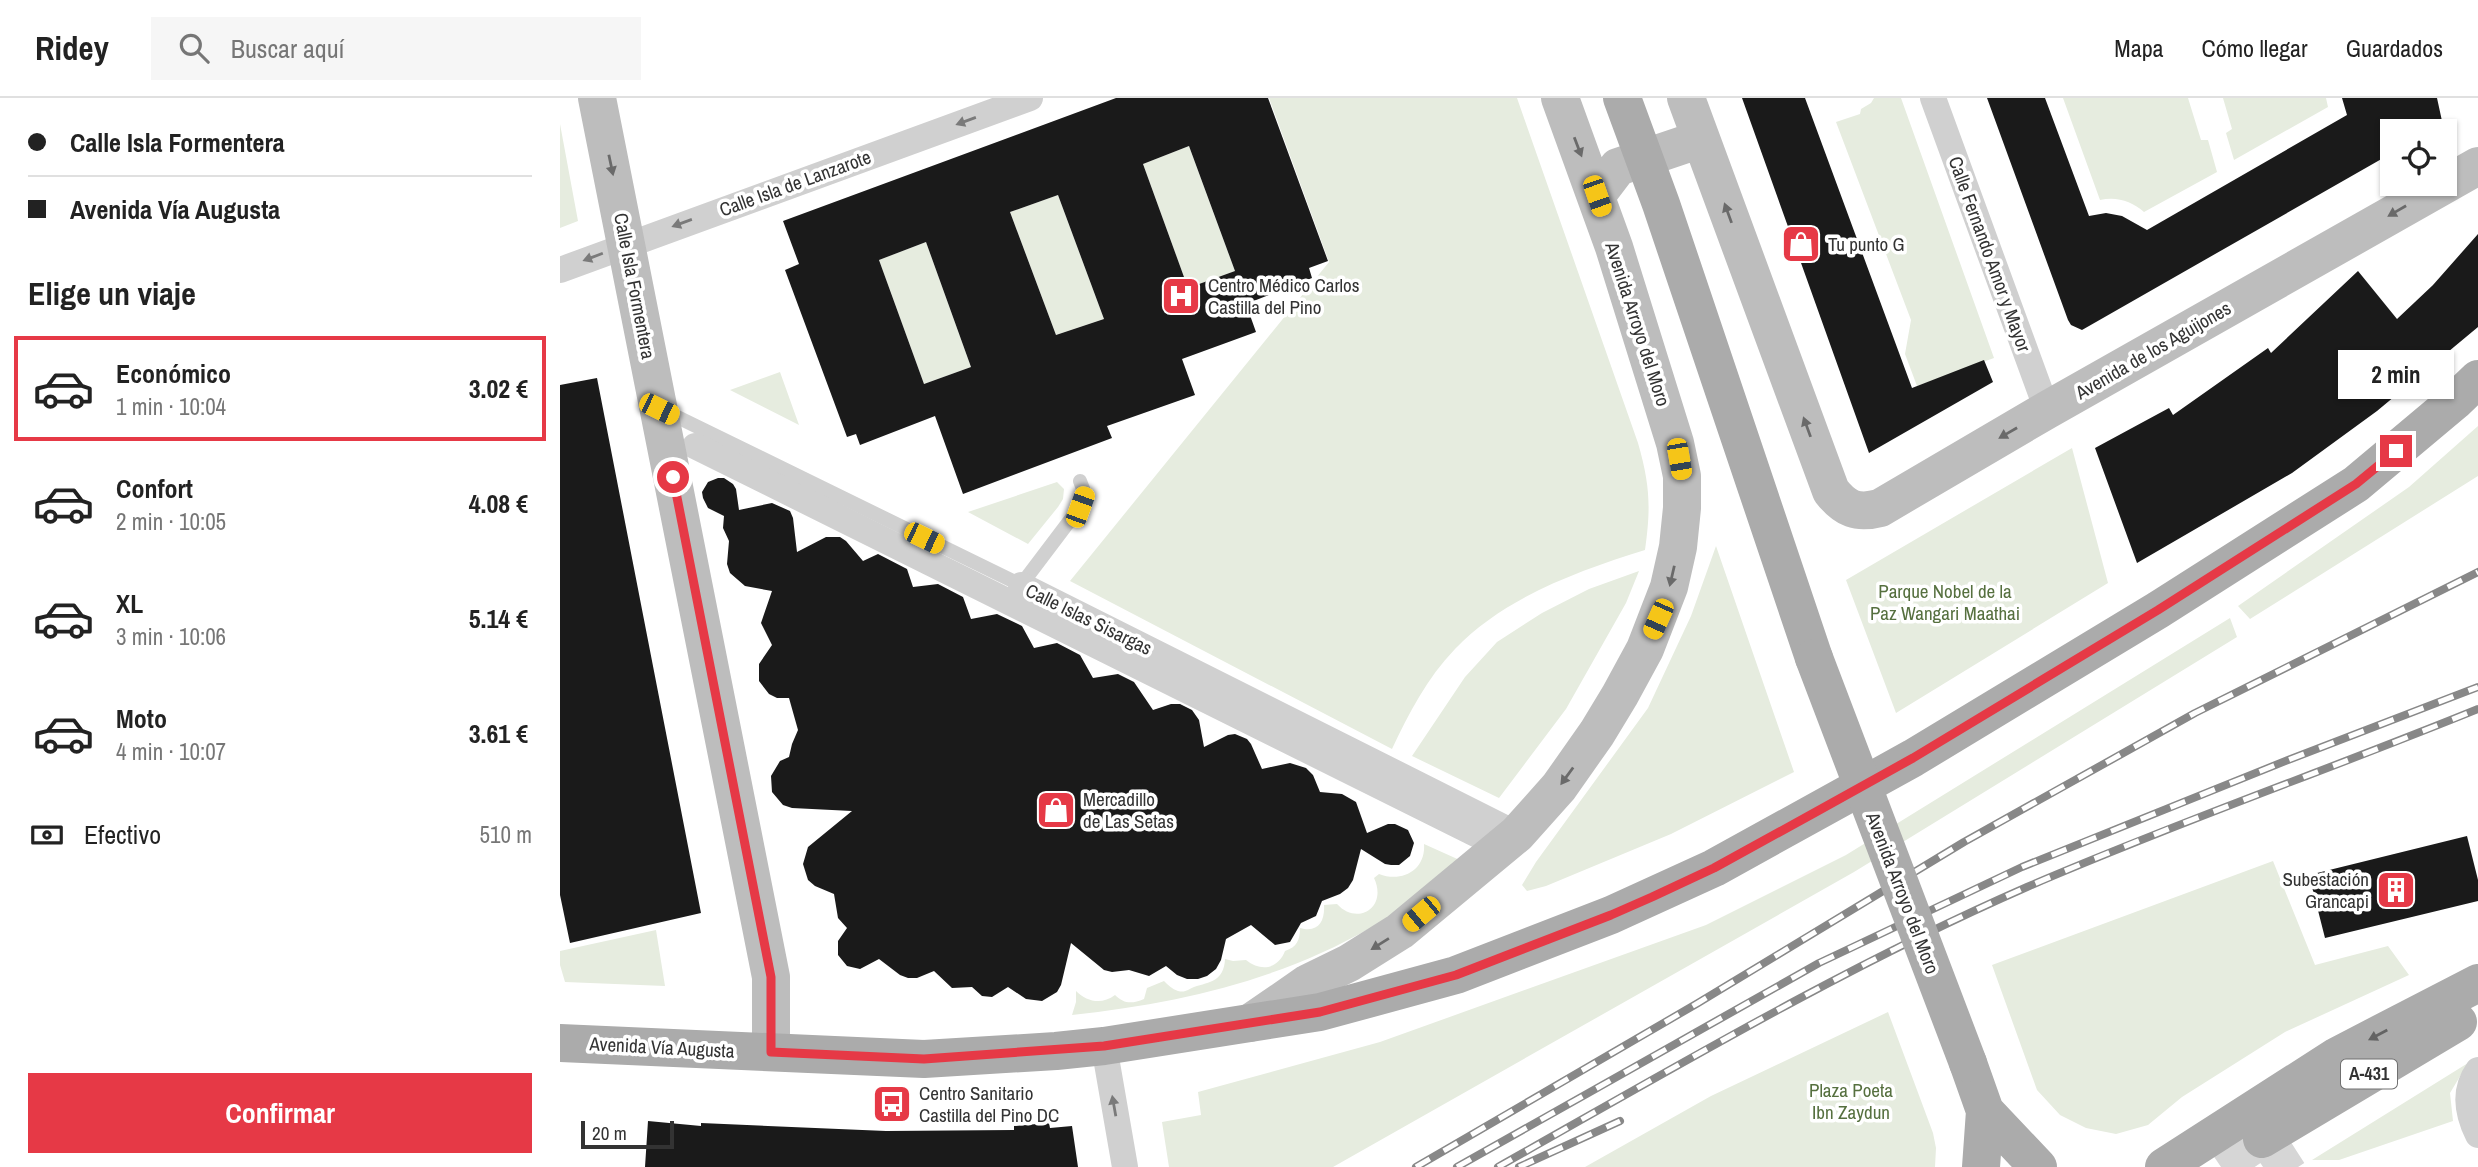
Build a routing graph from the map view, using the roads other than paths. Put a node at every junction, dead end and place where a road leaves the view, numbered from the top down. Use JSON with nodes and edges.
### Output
{"nodes":[{"id":1,"x":597,"y":98,"type":"edge"},
{"id":2,"x":1030,"y":98,"type":"edge"},
{"id":3,"x":1560,"y":98,"type":"edge"},
{"id":4,"x":1622,"y":98,"type":"edge"},
{"id":5,"x":1686,"y":98,"type":"edge"},
{"id":6,"x":1933,"y":98,"type":"edge"},
{"id":7,"x":1701,"y":139,"type":"junction"},
{"id":8,"x":1644,"y":158,"type":"junction"},
{"id":9,"x":2478,"y":166,"type":"edge"},
{"id":10,"x":1597,"y":196,"type":"junction"},
{"id":11,"x":627,"y":244,"type":"junction"},
{"id":12,"x":560,"y":270,"type":"edge"},
{"id":13,"x":2478,"y":379,"type":"edge"},
{"id":14,"x":659,"y":409,"type":"junction"},
{"id":15,"x":2046,"y":410,"type":"junction"},
{"id":16,"x":695,"y":446,"type":"dead end"},
{"id":17,"x":1080,"y":481,"type":"dead end"},
{"id":18,"x":1021,"y":585,"type":"junction"},
{"id":19,"x":1509,"y":840,"type":"junction"},
{"id":20,"x":2478,"y":983,"type":"edge"},
{"id":21,"x":2478,"y":1011,"type":"edge"},
{"id":22,"x":1250,"y":1023,"type":"junction"},
{"id":23,"x":2478,"y":1037,"type":"edge"},
{"id":24,"x":560,"y":1043,"type":"edge"},
{"id":25,"x":1104,"y":1046,"type":"junction"},
{"id":26,"x":771,"y":1052,"type":"junction"},
{"id":27,"x":2478,"y":1070,"type":"edge"},
{"id":28,"x":1985,"y":1111,"type":"junction"},
{"id":29,"x":2478,"y":1135,"type":"edge"},
{"id":30,"x":1125,"y":1167,"type":"edge"},
{"id":31,"x":1981,"y":1167,"type":"edge"},
{"id":32,"x":2038,"y":1167,"type":"edge"},
{"id":33,"x":2166,"y":1167,"type":"edge"},
{"id":34,"x":2194,"y":1167,"type":"edge"}],
"edges":[{"from":1,"to":11,"type":"street","name":"Calle Isla Formentera","one_way":true},
{"from":2,"to":11,"type":"street","name":"Calle Isla de Lanzarote","one_way":true},
{"from":3,"to":10,"type":"street","name":"Avenida Arroyo del Moro","one_way":true},
{"from":4,"to":8,"type":"main road","name":"Avenida Arroyo del Moro"},
{"from":5,"to":7,"type":"street"},
{"from":6,"to":15,"type":"street","name":"Calle Fernando Amor y Mayor"},
{"from":7,"to":8,"type":"street"},
{"from":15,"to":7,"type":"street","name":"Avenida de los Aguijones","one_way":true},
{"from":8,"to":10,"type":"street"},
{"from":8,"to":28,"type":"main road","name":"Avenida Arroyo del Moro","bridge":true},
{"from":9,"to":15,"type":"street","name":"Avenida de los Aguijones","one_way":true},
{"from":10,"to":19,"type":"street","name":"Avenida Arroyo del Moro","one_way":true},
{"from":11,"to":12,"type":"street","name":"Calle Isla de Lanzarote","one_way":true},
{"from":11,"to":14,"type":"street","name":"Calle Isla Formentera"},
{"from":13,"to":22,"type":"main road","name":"Avenida Vía Augusta"},
{"from":14,"to":18,"type":"lane","name":"Calle Islas Sisargas"},
{"from":14,"to":26,"type":"street","name":"Calle Isla Formentera"},
{"from":16,"to":19,"type":"street","name":"Calle Islas Sisargas"},
{"from":17,"to":18,"type":"lane"},
{"from":18,"to":19,"type":"street","name":"Calle Islas Sisargas"},
{"from":19,"to":22,"type":"street","name":"Avenida Arroyo del Moro","one_way":true},
{"from":20,"to":33,"type":"main road","one_way":true},
{"from":21,"to":23,"type":"main road","number":"A-431"},
{"from":22,"to":25,"type":"main road","name":"Avenida Vía Augusta"},
{"from":24,"to":26,"type":"main road","name":"Avenida Vía Augusta"},
{"from":25,"to":26,"type":"main road","name":"Avenida Vía Augusta"},
{"from":30,"to":25,"type":"street","one_way":true},
{"from":27,"to":29,"type":"street"},
{"from":28,"to":31,"type":"main road","name":"Avenida Arroyo del Moro"},
{"from":28,"to":32,"type":"main road","name":"Avenida Arroyo del Moro"},
{"from":33,"to":34,"type":"main road"}]}
